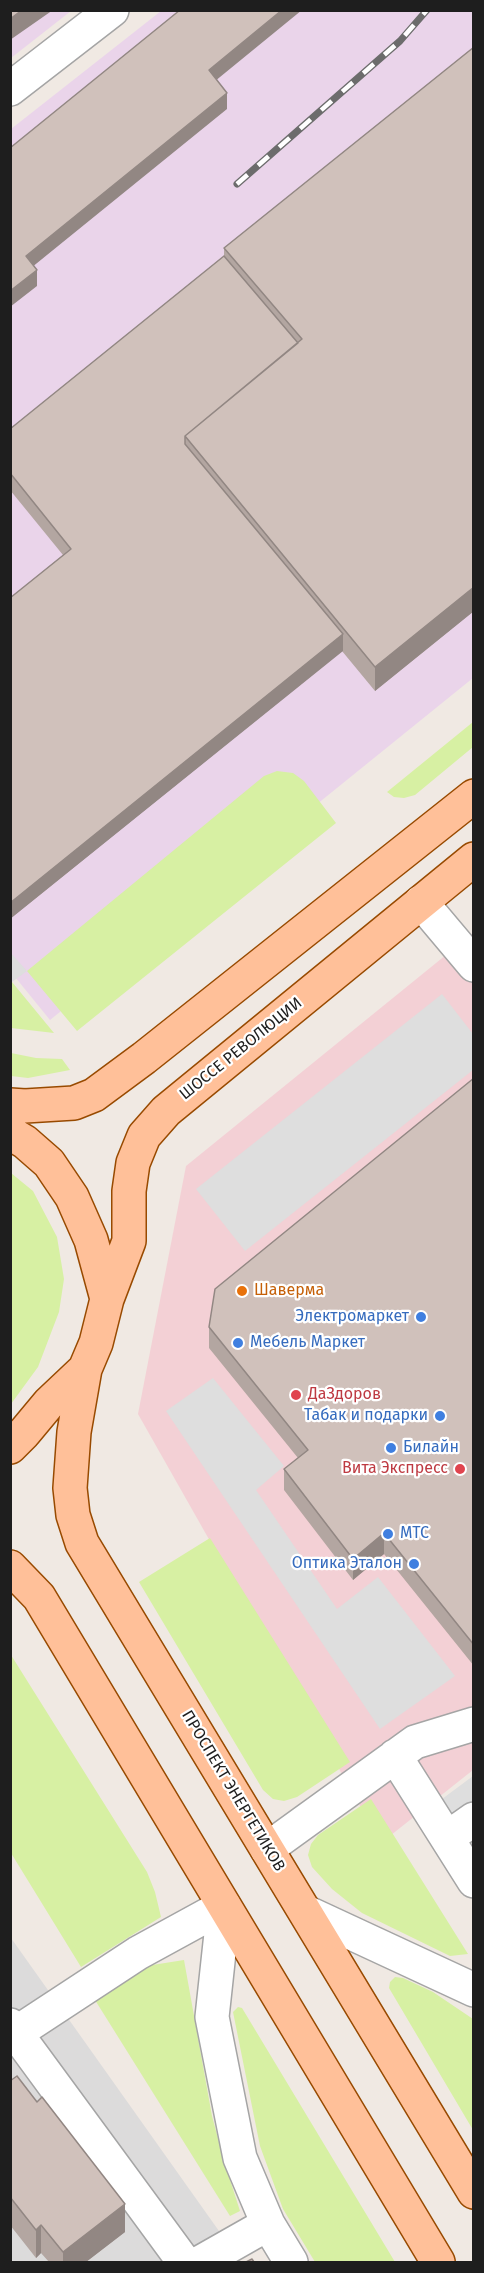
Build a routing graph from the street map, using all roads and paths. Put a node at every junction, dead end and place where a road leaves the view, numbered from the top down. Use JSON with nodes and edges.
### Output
{"nodes":[{"id":1,"x":112,"y":10,"type":"edge"},
{"id":2,"x":10,"y":89,"type":"edge"},
{"id":3,"x":474,"y":796,"type":"edge"},
{"id":4,"x":474,"y":859,"type":"edge"},
{"id":5,"x":421,"y":902,"type":"junction"},
{"id":6,"x":474,"y":965,"type":"edge"},
{"id":7,"x":10,"y":1105,"type":"edge"},
{"id":8,"x":10,"y":1133,"type":"edge"},
{"id":9,"x":107,"y":1299,"type":"junction"},
{"id":10,"x":85,"y":1369,"type":"junction"},
{"id":11,"x":10,"y":1447,"type":"edge"},
{"id":12,"x":10,"y":1567,"type":"edge"},
{"id":13,"x":474,"y":1724,"type":"edge"},
{"id":14,"x":395,"y":1756,"type":"junction"},
{"id":15,"x":474,"y":1819,"type":"edge"},
{"id":16,"x":447,"y":1838,"type":"junction"},
{"id":17,"x":267,"y":1849,"type":"junction"},
{"id":18,"x":474,"y":1881,"type":"edge"},
{"id":19,"x":224,"y":1906,"type":"junction"},
{"id":20,"x":306,"y":1912,"type":"junction"},
{"id":21,"x":474,"y":1990,"type":"edge"},
{"id":22,"x":13,"y":2032,"type":"edge"},
{"id":23,"x":474,"y":2192,"type":"edge"},
{"id":24,"x":268,"y":2224,"type":"junction"},
{"id":25,"x":184,"y":2262,"type":"edge"},
{"id":26,"x":201,"y":2262,"type":"edge"},
{"id":27,"x":291,"y":2262,"type":"edge"},
{"id":28,"x":438,"y":2262,"type":"edge"}],
"edges":[{"from":1,"to":2,"type":"street"},
{"from":3,"to":7,"type":"main road"},
{"from":4,"to":5,"type":"main road","name":"ШОССЕ РЕВОЛЮЦИИ"},
{"from":5,"to":6,"type":"street"},
{"from":5,"to":9,"type":"main road","name":"ШОССЕ РЕВОЛЮЦИИ"},
{"from":8,"to":9,"type":"main road","name":"ШОССЕ РЕВОЛЮЦИИ"},
{"from":9,"to":10,"type":"main road","name":"ШОССЕ РЕВОЛЮЦИИ"},
{"from":10,"to":11,"type":"main road","name":"ШОССЕ РЕВОЛЮЦИИ"},
{"from":10,"to":17,"type":"main road","name":"ПРОСПЕКТ ЭНЕРГЕТИКОВ"},
{"from":12,"to":19,"type":"main road"},
{"from":13,"to":14,"type":"street"},
{"from":14,"to":16,"type":"street"},
{"from":14,"to":17,"type":"street"},
{"from":15,"to":16,"type":"street"},
{"from":16,"to":18,"type":"street"},
{"from":17,"to":20,"type":"main road","name":"ПРОСПЕКТ ЭНЕРГЕТИКОВ"},
{"from":19,"to":22,"type":"street"},
{"from":19,"to":24,"type":"street"},
{"from":19,"to":28,"type":"main road"},
{"from":20,"to":21,"type":"street"},
{"from":20,"to":23,"type":"main road","name":"ПРОСПЕКТ ЭНЕРГЕТИКОВ"},
{"from":22,"to":25,"type":"street"},
{"from":24,"to":26,"type":"street"},
{"from":24,"to":27,"type":"street"}]}
